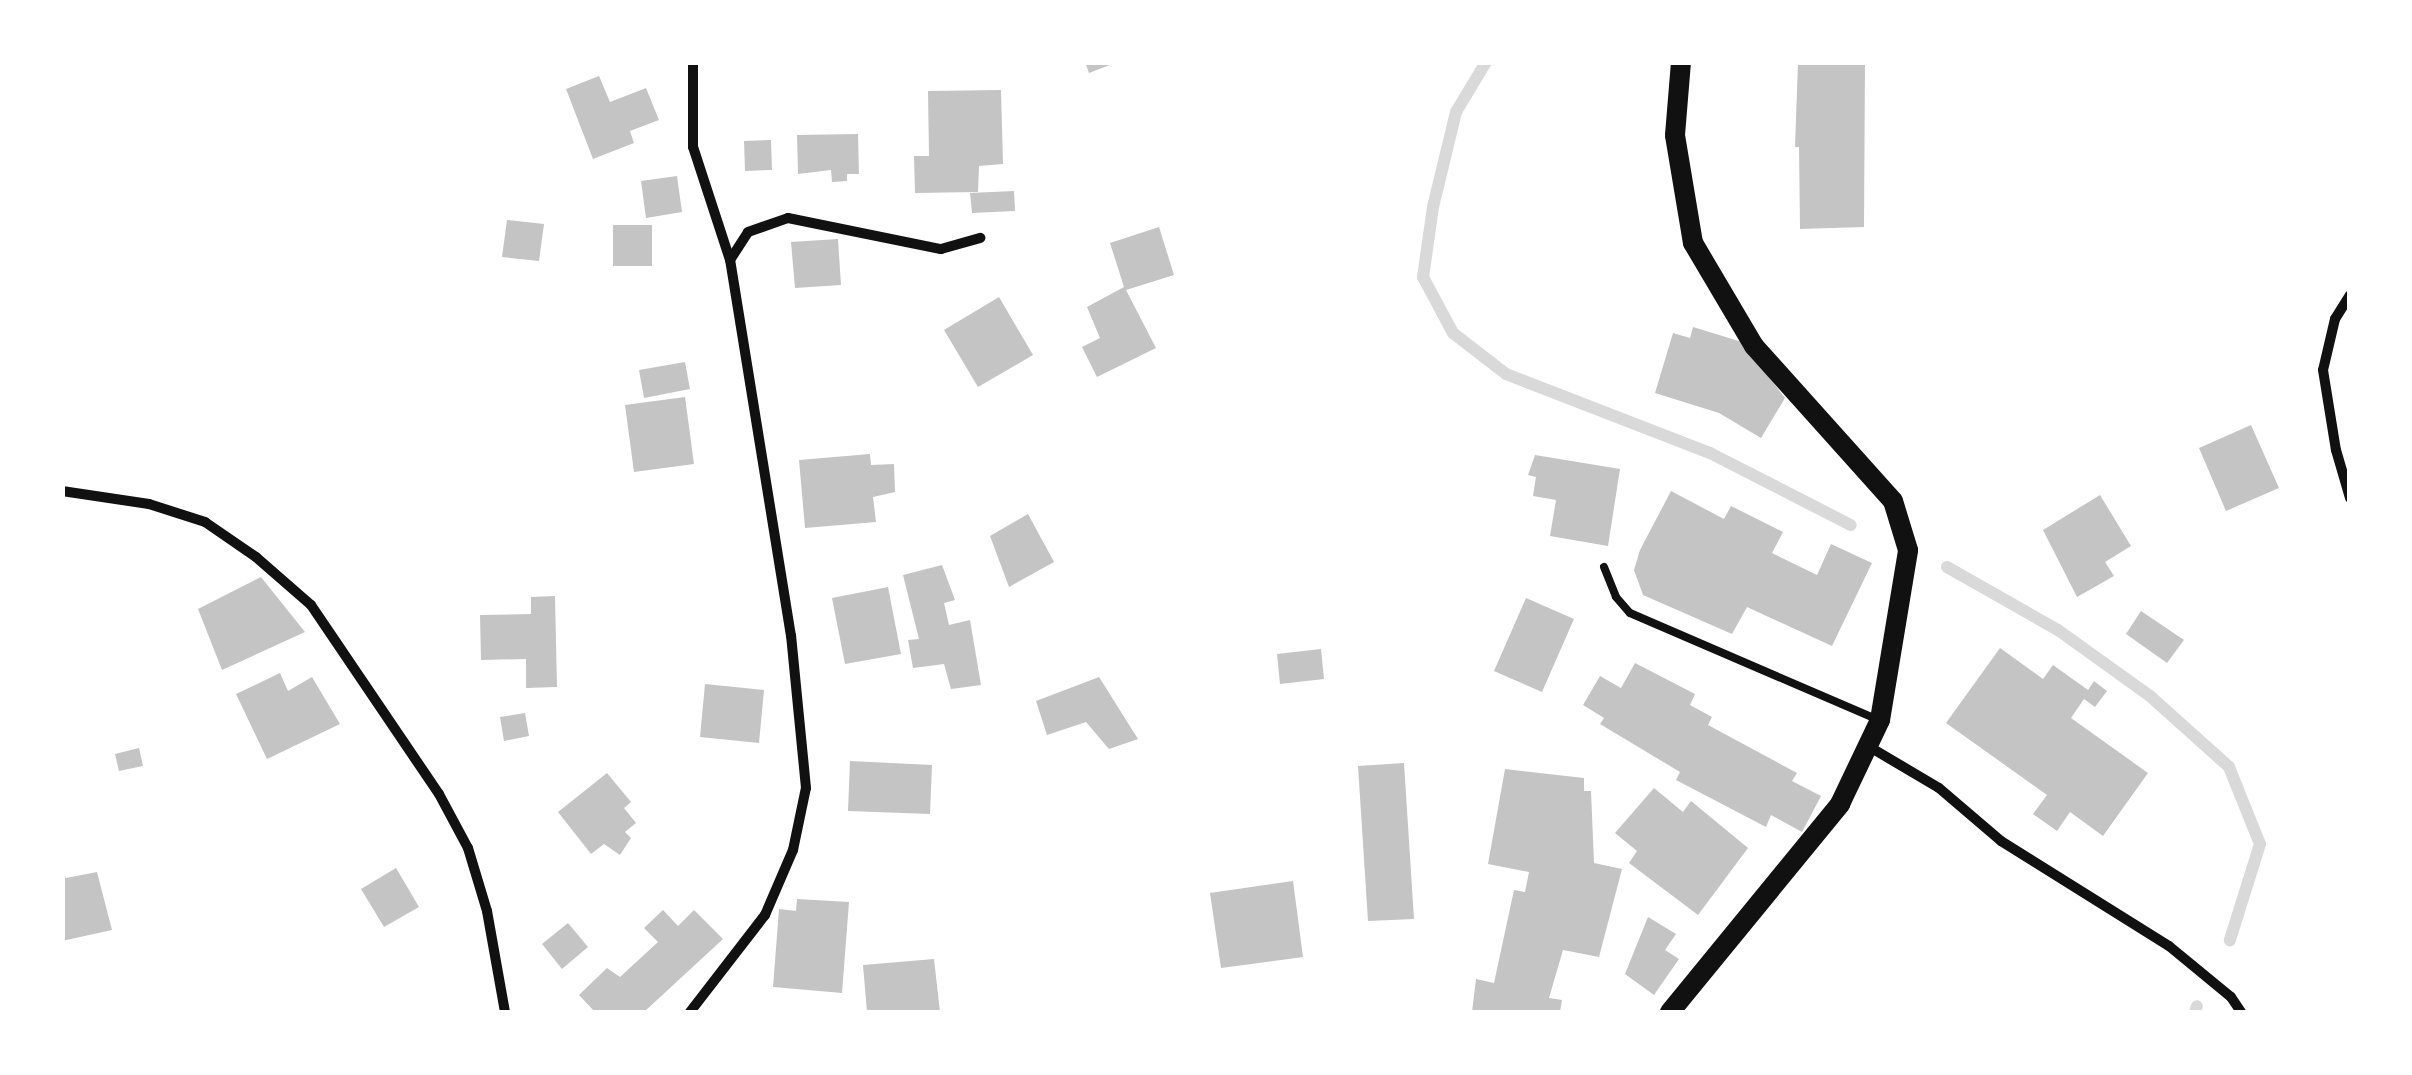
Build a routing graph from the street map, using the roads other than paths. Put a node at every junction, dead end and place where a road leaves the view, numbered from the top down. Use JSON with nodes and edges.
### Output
{"nodes":[{"id":1,"x":693,"y":62,"type":"edge"},
{"id":2,"x":1681,"y":62,"type":"edge"},
{"id":3,"x":980,"y":238,"type":"dead end"},
{"id":4,"x":730,"y":260,"type":"junction"},
{"id":5,"x":2350,"y":295,"type":"edge"},
{"id":6,"x":62,"y":492,"type":"edge"},
{"id":7,"x":2350,"y":498,"type":"edge"},
{"id":8,"x":1604,"y":567,"type":"dead end"},
{"id":9,"x":1880,"y":720,"type":"junction"},
{"id":10,"x":1867,"y":745,"type":"junction"},
{"id":11,"x":504,"y":1012,"type":"edge"},
{"id":12,"x":690,"y":1012,"type":"edge"},
{"id":13,"x":1670,"y":1012,"type":"edge"},
{"id":14,"x":2241,"y":1012,"type":"edge"}],
"edges":[{"from":1,"to":4,"type":"street"},
{"from":2,"to":9,"type":"main road"},
{"from":3,"to":4,"type":"street"},
{"from":4,"to":12,"type":"street"},
{"from":5,"to":7,"type":"street"},
{"from":6,"to":11,"type":"street"},
{"from":8,"to":9,"type":"lane"},
{"from":9,"to":10,"type":"main road"},
{"from":10,"to":13,"type":"main road"},
{"from":10,"to":14,"type":"street"}]}
